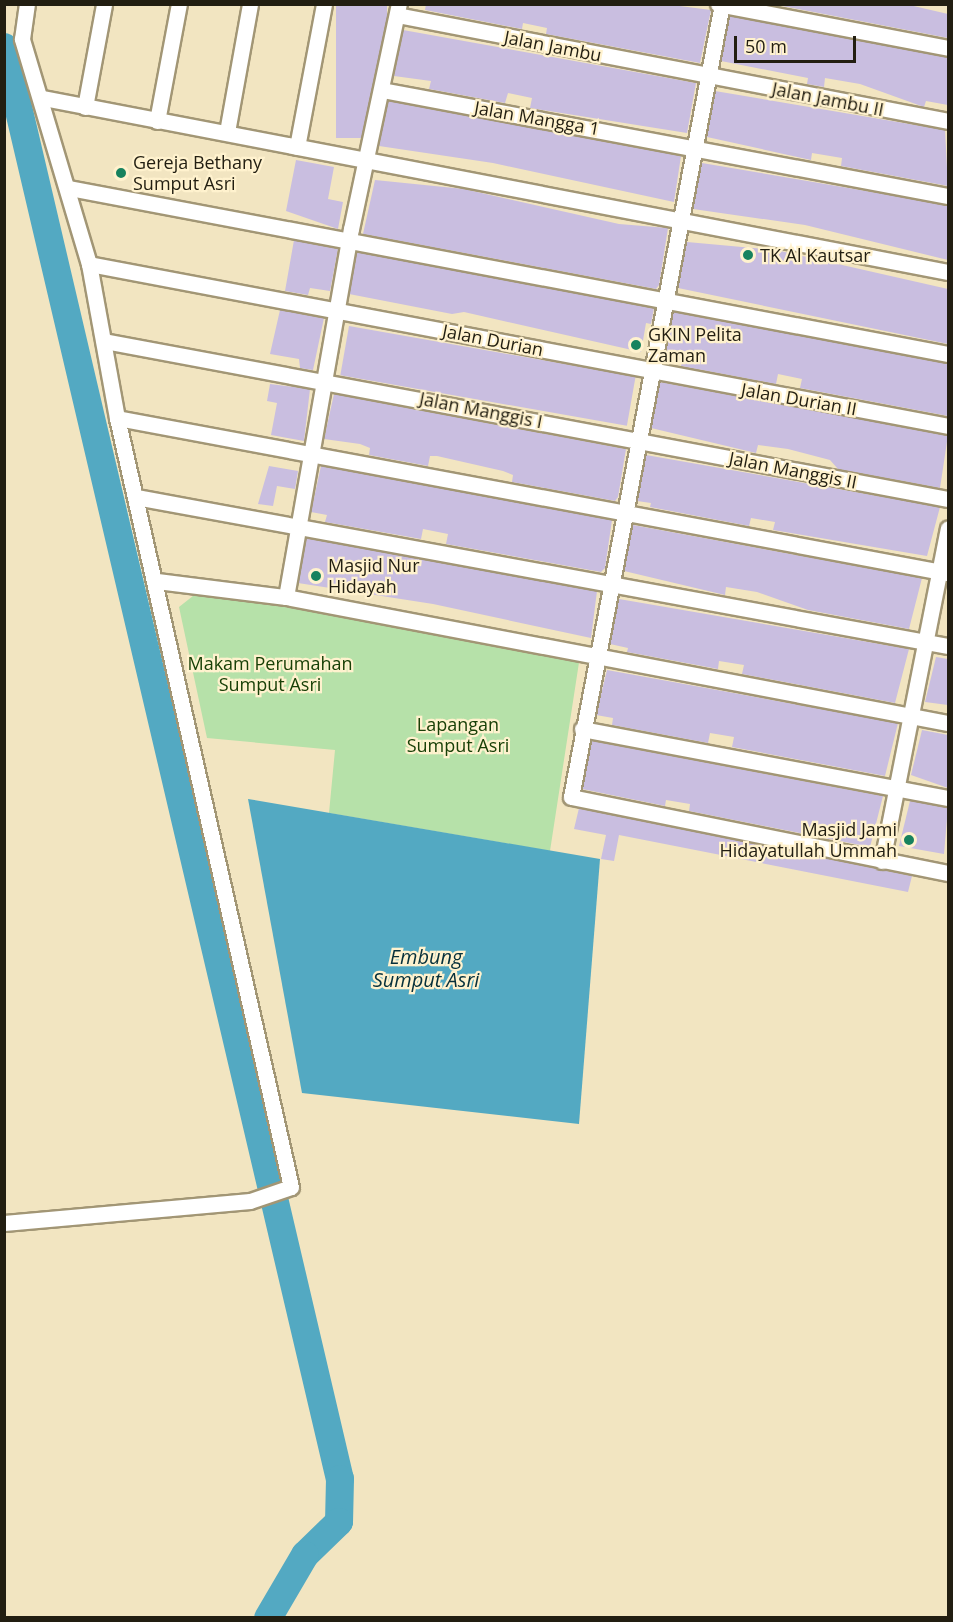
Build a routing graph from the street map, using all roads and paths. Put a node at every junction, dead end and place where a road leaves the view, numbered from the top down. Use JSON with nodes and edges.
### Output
{"nodes":[{"id":1,"x":27,"y":4,"type":"edge"},
{"id":2,"x":104,"y":4,"type":"edge"},
{"id":3,"x":178,"y":4,"type":"edge"},
{"id":4,"x":250,"y":4,"type":"edge"},
{"id":5,"x":324,"y":4,"type":"edge"},
{"id":6,"x":721,"y":5,"type":"edge"},
{"id":7,"x":398,"y":10,"type":"edge"},
{"id":8,"x":948,"y":48,"type":"edge"},
{"id":9,"x":708,"y":77,"type":"junction"},
{"id":10,"x":382,"y":90,"type":"junction"},
{"id":11,"x":43,"y":98,"type":"junction"},
{"id":12,"x":85,"y":107,"type":"junction"},
{"id":13,"x":157,"y":121,"type":"junction"},
{"id":14,"x":948,"y":122,"type":"edge"},
{"id":15,"x":227,"y":132,"type":"junction"},
{"id":16,"x":693,"y":146,"type":"junction"},
{"id":17,"x":297,"y":147,"type":"junction"},
{"id":18,"x":368,"y":163,"type":"junction"},
{"id":19,"x":69,"y":188,"type":"junction"},
{"id":20,"x":948,"y":196,"type":"edge"},
{"id":21,"x":681,"y":222,"type":"junction"},
{"id":22,"x":350,"y":238,"type":"junction"},
{"id":23,"x":89,"y":264,"type":"junction"},
{"id":24,"x":948,"y":272,"type":"edge"},
{"id":25,"x":664,"y":298,"type":"junction"},
{"id":26,"x":337,"y":309,"type":"junction"},
{"id":27,"x":104,"y":341,"type":"junction"},
{"id":28,"x":948,"y":354,"type":"edge"},
{"id":29,"x":649,"y":372,"type":"junction"},
{"id":30,"x":324,"y":381,"type":"junction"},
{"id":31,"x":117,"y":418,"type":"junction"},
{"id":32,"x":948,"y":426,"type":"edge"},
{"id":33,"x":637,"y":440,"type":"junction"},
{"id":34,"x":313,"y":453,"type":"junction"},
{"id":35,"x":136,"y":497,"type":"junction"},
{"id":36,"x":948,"y":499,"type":"edge"},
{"id":37,"x":623,"y":512,"type":"junction"},
{"id":38,"x":300,"y":523,"type":"junction"},
{"id":39,"x":948,"y":528,"type":"edge"},
{"id":40,"x":944,"y":572,"type":"edge"},
{"id":41,"x":157,"y":581,"type":"junction"},
{"id":42,"x":610,"y":582,"type":"junction"},
{"id":43,"x":286,"y":597,"type":"junction"},
{"id":44,"x":926,"y":641,"type":"junction"},
{"id":45,"x":948,"y":646,"type":"edge"},
{"id":46,"x":594,"y":659,"type":"junction"},
{"id":47,"x":912,"y":716,"type":"junction"},
{"id":48,"x":948,"y":723,"type":"edge"},
{"id":49,"x":582,"y":729,"type":"junction"},
{"id":50,"x":895,"y":787,"type":"junction"},
{"id":51,"x":948,"y":798,"type":"edge"},
{"id":52,"x":882,"y":861,"type":"junction"},
{"id":53,"x":948,"y":873,"type":"edge"},
{"id":54,"x":4,"y":1223,"type":"edge"}],
"edges":[{"from":1,"to":11,"type":"street"},
{"from":2,"to":12,"type":"street"},
{"from":3,"to":13,"type":"street"},
{"from":4,"to":15,"type":"street"},
{"from":5,"to":17,"type":"street"},
{"from":6,"to":8,"type":"street"},
{"from":6,"to":9,"type":"street"},
{"from":7,"to":9,"type":"street","name":"Jalan Jambu"},
{"from":7,"to":10,"type":"street"},
{"from":9,"to":14,"type":"street","name":"Jalan Jambu II"},
{"from":9,"to":16,"type":"street"},
{"from":10,"to":16,"type":"street","name":"Jalan Mangga 1"},
{"from":10,"to":18,"type":"street"},
{"from":11,"to":12,"type":"street"},
{"from":11,"to":19,"type":"street"},
{"from":12,"to":13,"type":"street"},
{"from":13,"to":15,"type":"street"},
{"from":15,"to":17,"type":"street"},
{"from":16,"to":20,"type":"street","name":"Jalan Mangga 1"},
{"from":16,"to":21,"type":"street"},
{"from":17,"to":18,"type":"street"},
{"from":18,"to":21,"type":"street"},
{"from":18,"to":22,"type":"street"},
{"from":19,"to":22,"type":"street"},
{"from":19,"to":23,"type":"street"},
{"from":21,"to":24,"type":"street"},
{"from":21,"to":25,"type":"street"},
{"from":22,"to":25,"type":"street"},
{"from":22,"to":26,"type":"street"},
{"from":23,"to":26,"type":"street","name":"Jalan Durian"},
{"from":23,"to":27,"type":"street"},
{"from":25,"to":28,"type":"street"},
{"from":25,"to":29,"type":"street"},
{"from":26,"to":29,"type":"street","name":"Jalan Durian"},
{"from":26,"to":30,"type":"street"},
{"from":27,"to":30,"type":"street","name":"Jalan Manggis I"},
{"from":27,"to":31,"type":"street"},
{"from":29,"to":32,"type":"street","name":"Jalan Durian II"},
{"from":29,"to":33,"type":"street"},
{"from":30,"to":33,"type":"street","name":"Jalan Manggis I"},
{"from":30,"to":34,"type":"street"},
{"from":31,"to":34,"type":"street"},
{"from":31,"to":35,"type":"street"},
{"from":33,"to":36,"type":"street","name":"Jalan Manggis II"},
{"from":33,"to":37,"type":"street"},
{"from":34,"to":37,"type":"street"},
{"from":34,"to":38,"type":"street"},
{"from":35,"to":38,"type":"street"},
{"from":35,"to":41,"type":"street"},
{"from":37,"to":40,"type":"street"},
{"from":37,"to":42,"type":"street"},
{"from":38,"to":42,"type":"street"},
{"from":38,"to":43,"type":"street"},
{"from":39,"to":40,"type":"street"},
{"from":40,"to":44,"type":"street"},
{"from":41,"to":43,"type":"street"},
{"from":41,"to":54,"type":"street"},
{"from":42,"to":44,"type":"street"},
{"from":42,"to":46,"type":"street"},
{"from":43,"to":46,"type":"street"},
{"from":44,"to":45,"type":"street"},
{"from":44,"to":47,"type":"street"},
{"from":46,"to":47,"type":"street"},
{"from":46,"to":49,"type":"street"},
{"from":47,"to":48,"type":"street"},
{"from":47,"to":50,"type":"street"},
{"from":49,"to":50,"type":"street"},
{"from":49,"to":52,"type":"street"},
{"from":50,"to":51,"type":"street"},
{"from":50,"to":52,"type":"street"},
{"from":52,"to":53,"type":"street"}]}
